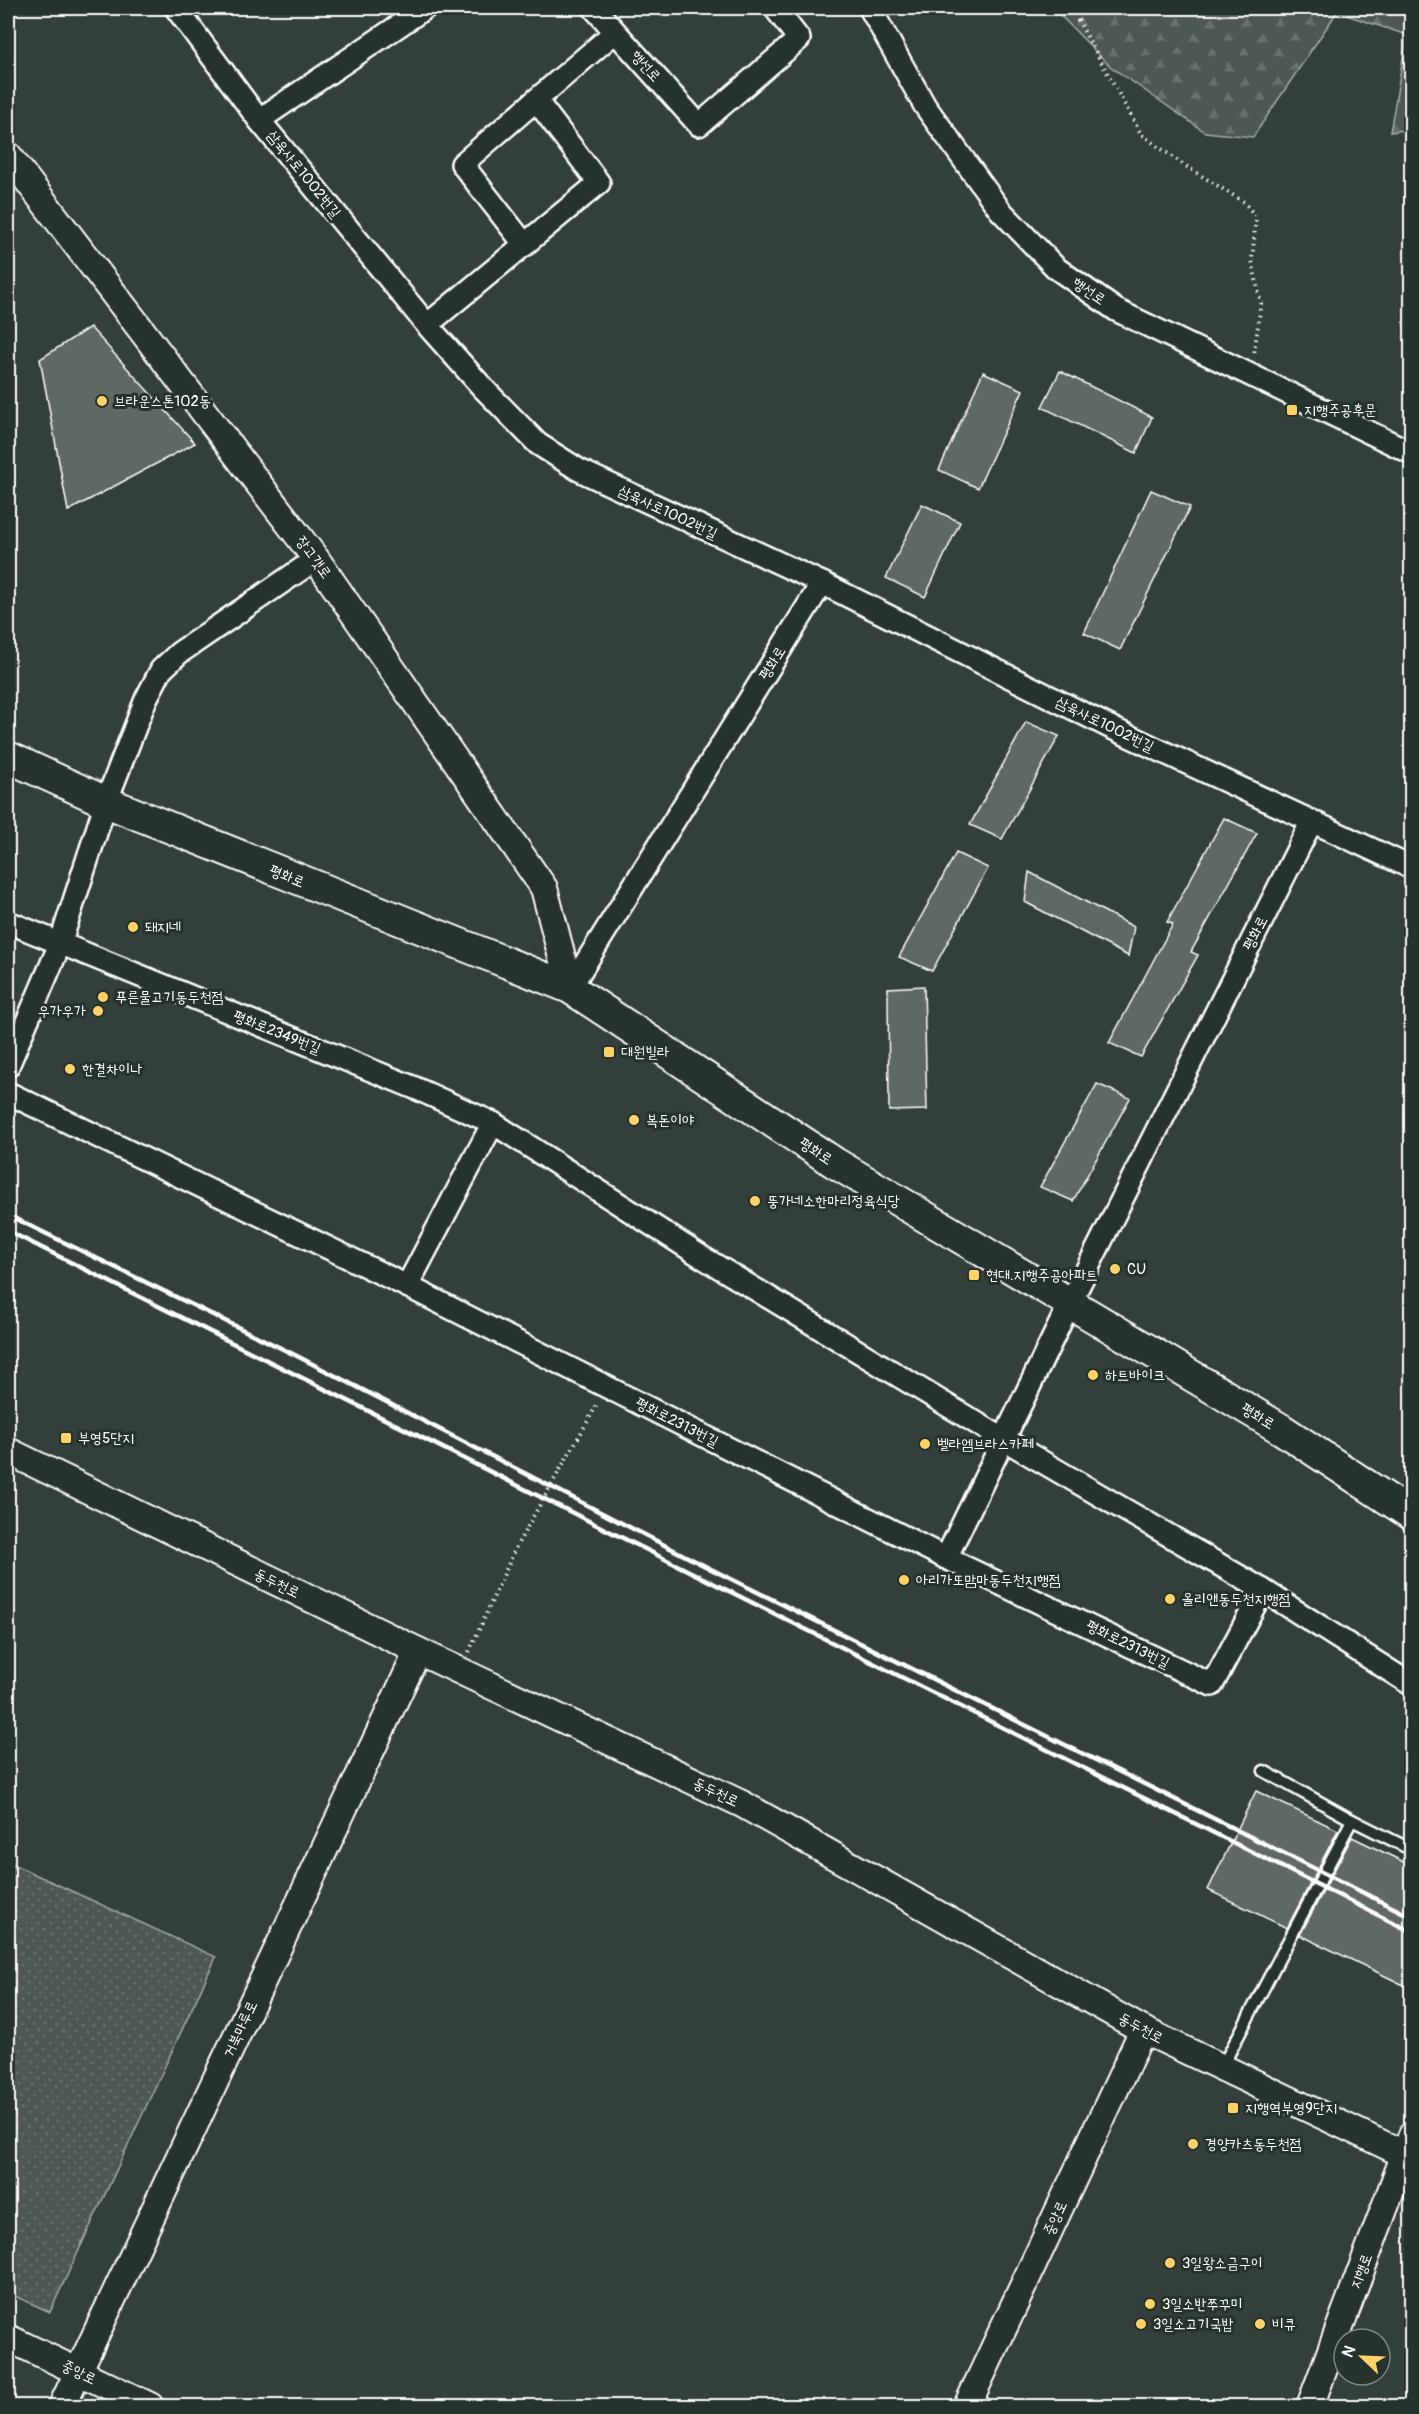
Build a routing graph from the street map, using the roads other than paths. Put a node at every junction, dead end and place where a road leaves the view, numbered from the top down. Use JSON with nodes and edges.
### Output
{"nodes":[{"id":1,"x":176,"y":8,"type":"edge"},
{"id":2,"x":425,"y":8,"type":"edge"},
{"id":3,"x":594,"y":8,"type":"edge"},
{"id":4,"x":776,"y":8,"type":"edge"},
{"id":5,"x":870,"y":8,"type":"edge"},
{"id":6,"x":615,"y":32,"type":"junction"},
{"id":7,"x":536,"y":100,"type":"junction"},
{"id":8,"x":259,"y":120,"type":"junction"},
{"id":9,"x":8,"y":155,"type":"edge"},
{"id":10,"x":525,"y":245,"type":"junction"},
{"id":11,"x":427,"y":325,"type":"junction"},
{"id":12,"x":1412,"y":453,"type":"edge"},
{"id":13,"x":316,"y":559,"type":"junction"},
{"id":14,"x":822,"y":583,"type":"junction"},
{"id":15,"x":8,"y":757,"type":"edge"},
{"id":16,"x":106,"y":802,"type":"junction"},
{"id":17,"x":1312,"y":820,"type":"junction"},
{"id":18,"x":1412,"y":868,"type":"edge"},
{"id":19,"x":8,"y":922,"type":"edge"},
{"id":20,"x":60,"y":944,"type":"junction"},
{"id":21,"x":570,"y":988,"type":"junction"},
{"id":22,"x":8,"y":1066,"type":"edge"},
{"id":23,"x":8,"y":1093,"type":"edge"},
{"id":24,"x":492,"y":1123,"type":"junction"},
{"id":25,"x":407,"y":1286,"type":"junction"},
{"id":26,"x":1070,"y":1303,"type":"junction"},
{"id":27,"x":1003,"y":1439,"type":"junction"},
{"id":28,"x":8,"y":1451,"type":"edge"},
{"id":29,"x":1412,"y":1515,"type":"edge"},
{"id":30,"x":946,"y":1558,"type":"junction"},
{"id":31,"x":1263,"y":1590,"type":"junction"},
{"id":32,"x":418,"y":1652,"type":"junction"},
{"id":33,"x":1412,"y":1685,"type":"edge"},
{"id":34,"x":1264,"y":1771,"type":"dead end"},
{"id":35,"x":1352,"y":1820,"type":"junction"},
{"id":36,"x":1412,"y":1850,"type":"edge"},
{"id":37,"x":1143,"y":2030,"type":"junction"},
{"id":38,"x":1221,"y":2068,"type":"junction"},
{"id":39,"x":1409,"y":2149,"type":"edge"},
{"id":40,"x":8,"y":2338,"type":"edge"},
{"id":41,"x":78,"y":2372,"type":"junction"},
{"id":42,"x":62,"y":2406,"type":"edge"},
{"id":43,"x":150,"y":2406,"type":"edge"},
{"id":44,"x":967,"y":2406,"type":"edge"},
{"id":45,"x":1310,"y":2406,"type":"edge"}],
"edges":[{"from":1,"to":8,"type":"street","name":"삼육사로1002번길"},
{"from":2,"to":8,"type":"street"},
{"from":3,"to":6,"type":"street","name":"행선로"},
{"from":4,"to":6,"type":"street","name":"행선로"},
{"from":5,"to":12,"type":"street","name":"행선로"},
{"from":6,"to":7,"type":"street"},
{"from":7,"to":10,"type":"street"},
{"from":7,"to":10,"type":"street"},
{"from":8,"to":11,"type":"street","name":"삼육사로1002번길"},
{"from":9,"to":13,"type":"street","name":"장고갯로"},
{"from":10,"to":11,"type":"street"},
{"from":11,"to":14,"type":"street","name":"삼육사로1002번길"},
{"from":13,"to":16,"type":"street"},
{"from":13,"to":21,"type":"street","name":"장고갯로"},
{"from":14,"to":17,"type":"street","name":"삼육사로1002번길"},
{"from":14,"to":21,"type":"street","name":"평화로"},
{"from":15,"to":16,"type":"main road","name":"평화로"},
{"from":16,"to":20,"type":"street"},
{"from":16,"to":21,"type":"main road","name":"평화로"},
{"from":17,"to":18,"type":"street","name":"삼육사로1002번길"},
{"from":17,"to":26,"type":"street","name":"평화로"},
{"from":19,"to":20,"type":"street","name":"평화로2349번길"},
{"from":20,"to":22,"type":"street"},
{"from":20,"to":24,"type":"street","name":"평화로2349번길"},
{"from":21,"to":26,"type":"main road","name":"평화로"},
{"from":23,"to":25,"type":"street"},
{"from":24,"to":25,"type":"street"},
{"from":24,"to":27,"type":"street"},
{"from":25,"to":30,"type":"street","name":"평화로2313번길"},
{"from":26,"to":27,"type":"street"},
{"from":26,"to":29,"type":"main road","name":"평화로"},
{"from":27,"to":30,"type":"street"},
{"from":27,"to":31,"type":"street"},
{"from":28,"to":32,"type":"street","name":"동두천로"},
{"from":30,"to":31,"type":"street","name":"평화로2313번길"},
{"from":31,"to":33,"type":"street"},
{"from":32,"to":37,"type":"street","name":"동두천로"},
{"from":32,"to":41,"type":"street","name":"거북마루로"},
{"from":34,"to":35,"type":"lane"},
{"from":35,"to":36,"type":"lane"},
{"from":35,"to":38,"type":"lane"},
{"from":37,"to":38,"type":"street","name":"동두천로"},
{"from":37,"to":44,"type":"street","name":"중앙로"},
{"from":38,"to":39,"type":"street","name":"동두천로"},
{"from":39,"to":45,"type":"street","name":"지행로"},
{"from":40,"to":41,"type":"street","name":"중앙로"},
{"from":41,"to":42,"type":"street","name":"거북마루로"},
{"from":41,"to":43,"type":"street","name":"중앙로"}]}
